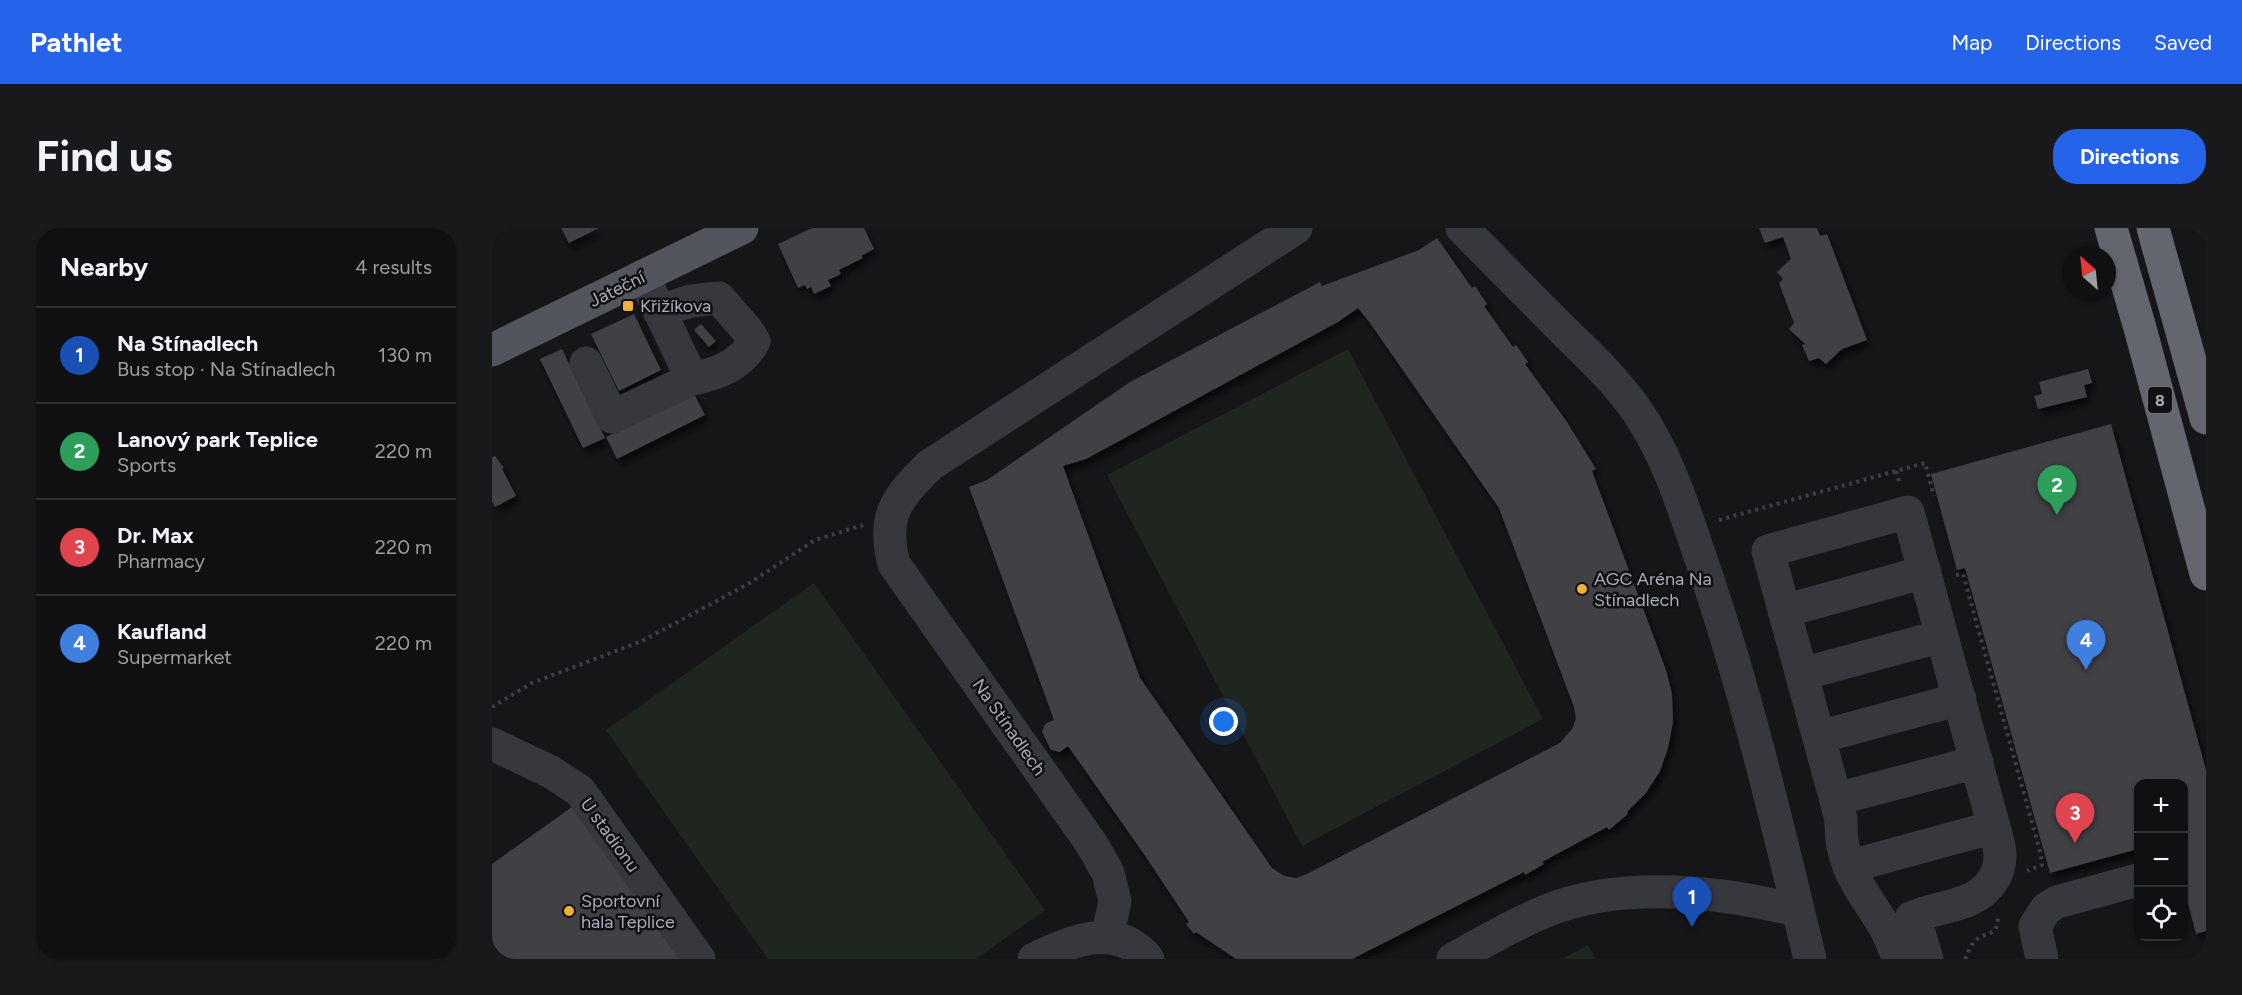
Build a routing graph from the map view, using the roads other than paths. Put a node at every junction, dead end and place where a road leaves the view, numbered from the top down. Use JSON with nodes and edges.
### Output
{"nodes":[{"id":1,"x":742,"y":228,"type":"edge"},
{"id":2,"x":1296,"y":228,"type":"edge"},
{"id":3,"x":1462,"y":228,"type":"edge"},
{"id":4,"x":2111,"y":228,"type":"edge"},
{"id":5,"x":2153,"y":228,"type":"edge"},
{"id":6,"x":642,"y":276,"type":"junction"},
{"id":7,"x":659,"y":311,"type":"junction"},
{"id":8,"x":492,"y":350,"type":"edge"},
{"id":9,"x":586,"y":363,"type":"dead end"},
{"id":10,"x":692,"y":379,"type":"junction"},
{"id":11,"x":2206,"y":418,"type":"edge"},
{"id":12,"x":1925,"y":572,"type":"junction"},
{"id":13,"x":2206,"y":574,"type":"edge"},
{"id":14,"x":1784,"y":611,"type":"junction"},
{"id":15,"x":1942,"y":636,"type":"junction"},
{"id":16,"x":1802,"y":674,"type":"junction"},
{"id":17,"x":1960,"y":699,"type":"junction"},
{"id":18,"x":1819,"y":737,"type":"junction"},
{"id":19,"x":492,"y":744,"type":"edge"},
{"id":20,"x":1977,"y":762,"type":"junction"},
{"id":21,"x":1839,"y":809,"type":"junction"},
{"id":22,"x":1994,"y":827,"type":"junction"},
{"id":23,"x":1862,"y":863,"type":"junction"},
{"id":24,"x":2134,"y":881,"type":"edge"},
{"id":25,"x":1798,"y":910,"type":"junction"},
{"id":26,"x":1911,"y":918,"type":"junction"},
{"id":27,"x":1107,"y":938,"type":"junction"},
{"id":28,"x":699,"y":959,"type":"edge"},
{"id":29,"x":1034,"y":959,"type":"edge"},
{"id":30,"x":1148,"y":959,"type":"edge"},
{"id":31,"x":1453,"y":959,"type":"edge"},
{"id":32,"x":1810,"y":959,"type":"edge"},
{"id":33,"x":1898,"y":959,"type":"edge"},
{"id":34,"x":1927,"y":959,"type":"edge"},
{"id":35,"x":2042,"y":959,"type":"edge"}],
"edges":[{"from":1,"to":6,"type":"main road","name":"Jateční"},
{"from":2,"to":27,"type":"street","name":"Na Stínadlech"},
{"from":3,"to":25,"type":"street"},
{"from":4,"to":13,"type":"highway","number":"8"},
{"from":5,"to":11,"type":"highway","number":"8"},
{"from":6,"to":7,"type":"street"},
{"from":6,"to":8,"type":"main road","name":"Jateční"},
{"from":7,"to":10,"type":"street"},
{"from":7,"to":10,"type":"street"},
{"from":9,"to":10,"type":"street"},
{"from":12,"to":14,"type":"street"},
{"from":12,"to":14,"type":"street"},
{"from":12,"to":15,"type":"street"},
{"from":14,"to":16,"type":"street"},
{"from":15,"to":16,"type":"street"},
{"from":15,"to":17,"type":"street"},
{"from":16,"to":18,"type":"street"},
{"from":17,"to":18,"type":"street"},
{"from":17,"to":20,"type":"street"},
{"from":18,"to":21,"type":"street"},
{"from":19,"to":28,"type":"street","name":"U stadionu"},
{"from":20,"to":21,"type":"street"},
{"from":20,"to":22,"type":"street"},
{"from":21,"to":23,"type":"street"},
{"from":21,"to":33,"type":"street"},
{"from":22,"to":23,"type":"street"},
{"from":22,"to":26,"type":"street"},
{"from":23,"to":26,"type":"street"},
{"from":24,"to":35,"type":"street"},
{"from":25,"to":31,"type":"street"},
{"from":25,"to":32,"type":"street"},
{"from":26,"to":34,"type":"street"},
{"from":27,"to":29,"type":"street"},
{"from":27,"to":30,"type":"street"}]}
